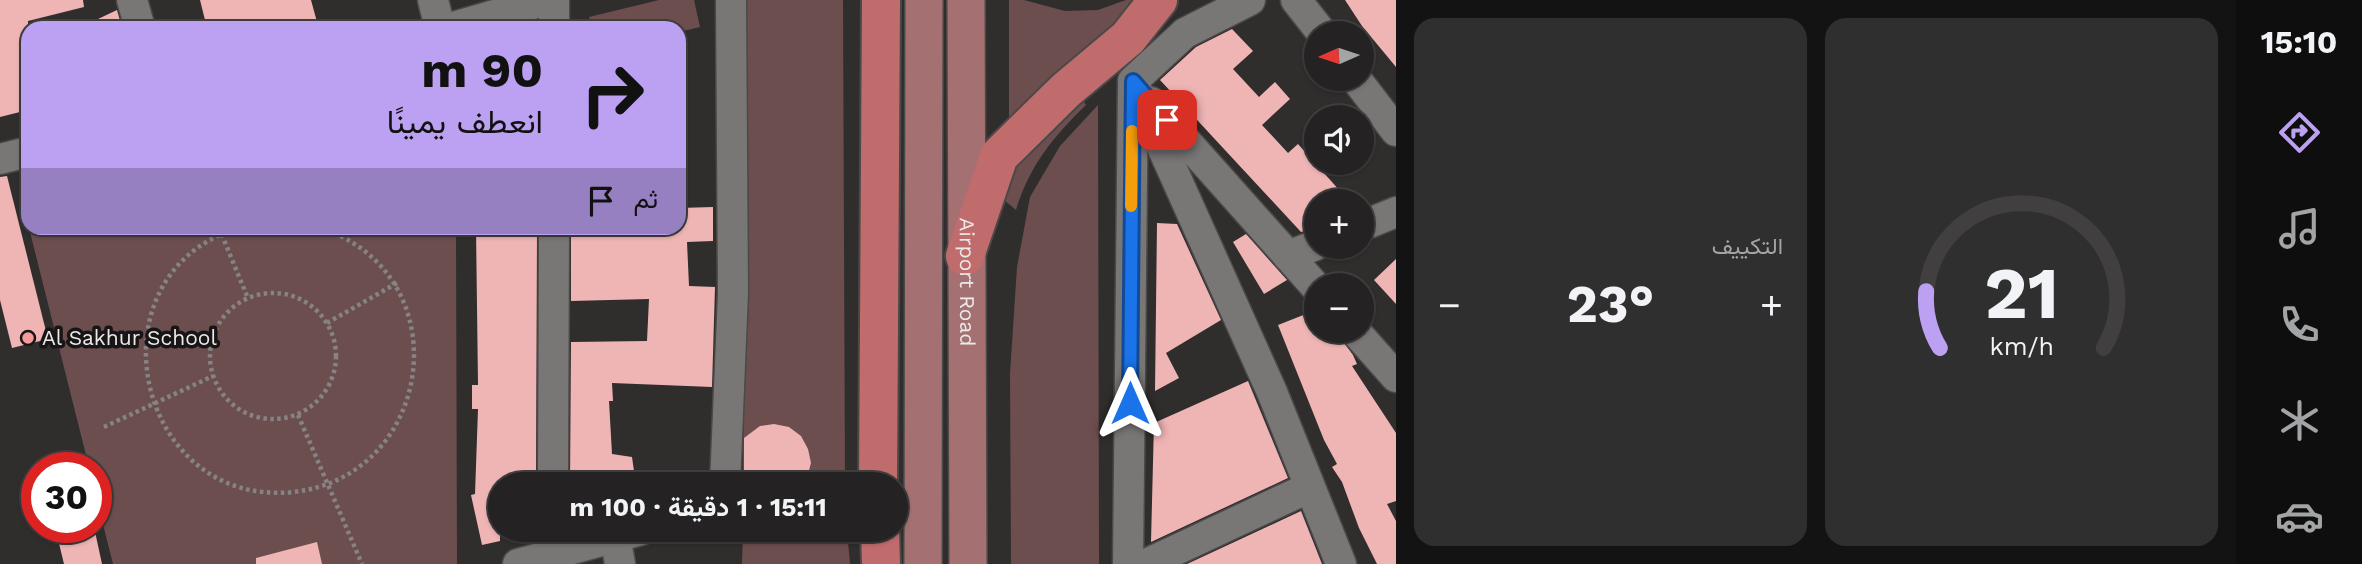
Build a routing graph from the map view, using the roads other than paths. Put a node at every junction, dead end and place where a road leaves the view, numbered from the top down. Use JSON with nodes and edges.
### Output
{"nodes":[{"id":1,"x":132,"y":0,"type":"edge"},
{"id":2,"x":433,"y":0,"type":"edge"},
{"id":3,"x":545,"y":0,"type":"edge"},
{"id":4,"x":554,"y":0,"type":"edge"},
{"id":5,"x":732,"y":0,"type":"edge"},
{"id":6,"x":881,"y":0,"type":"edge"},
{"id":7,"x":924,"y":0,"type":"edge"},
{"id":8,"x":966,"y":0,"type":"edge"},
{"id":9,"x":1158,"y":0,"type":"edge"},
{"id":10,"x":1250,"y":0,"type":"edge"},
{"id":11,"x":1296,"y":0,"type":"edge"},
{"id":12,"x":138,"y":21,"type":"edge"},
{"id":13,"x":438,"y":21,"type":"edge"},
{"id":14,"x":474,"y":21,"type":"edge"},
{"id":15,"x":554,"y":21,"type":"edge"},
{"id":16,"x":1313,"y":21,"type":"edge"},
{"id":17,"x":1133,"y":81,"type":"junction"},
{"id":18,"x":1365,"y":91,"type":"edge"},
{"id":19,"x":1396,"y":131,"type":"edge"},
{"id":20,"x":21,"y":154,"type":"edge"},
{"id":21,"x":0,"y":159,"type":"edge"},
{"id":22,"x":1396,"y":212,"type":"edge"},
{"id":23,"x":1374,"y":221,"type":"edge"},
{"id":24,"x":554,"y":235,"type":"edge"},
{"id":25,"x":1304,"y":250,"type":"edge"},
{"id":26,"x":965,"y":256,"type":"junction"},
{"id":27,"x":1288,"y":256,"type":"junction"},
{"id":28,"x":1304,"y":274,"type":"edge"},
{"id":29,"x":1366,"y":343,"type":"edge"},
{"id":30,"x":1396,"y":377,"type":"edge"},
{"id":31,"x":553,"y":472,"type":"edge"},
{"id":32,"x":726,"y":472,"type":"edge"},
{"id":33,"x":878,"y":472,"type":"edge"},
{"id":34,"x":1308,"y":488,"type":"junction"},
{"id":35,"x":553,"y":542,"type":"edge"},
{"id":36,"x":880,"y":542,"type":"edge"},
{"id":37,"x":625,"y":543,"type":"edge"},
{"id":38,"x":518,"y":564,"type":"edge"},
{"id":39,"x":881,"y":564,"type":"edge"},
{"id":40,"x":923,"y":564,"type":"edge"},
{"id":41,"x":968,"y":564,"type":"edge"},
{"id":42,"x":1128,"y":564,"type":"edge"},
{"id":43,"x":1146,"y":564,"type":"edge"},
{"id":44,"x":1341,"y":564,"type":"edge"}],
"edges":[{"from":1,"to":12,"type":"street"},
{"from":2,"to":13,"type":"street"},
{"from":3,"to":14,"type":"street"},
{"from":4,"to":15,"type":"street"},
{"from":5,"to":32,"type":"street"},
{"from":6,"to":33,"type":"highway"},
{"from":7,"to":40,"type":"main road","name":"Airport Road"},
{"from":8,"to":26,"type":"main road","name":"Airport Road"},
{"from":9,"to":26,"type":"highway"},
{"from":10,"to":17,"type":"street"},
{"from":11,"to":16,"type":"street"},
{"from":17,"to":27,"type":"street"},
{"from":17,"to":34,"type":"street"},
{"from":17,"to":42,"type":"street"},
{"from":18,"to":19,"type":"street"},
{"from":20,"to":21,"type":"street"},
{"from":22,"to":23,"type":"street"},
{"from":24,"to":31,"type":"street"},
{"from":25,"to":27,"type":"street"},
{"from":26,"to":41,"type":"main road","name":"Airport Road"},
{"from":27,"to":28,"type":"street"},
{"from":29,"to":30,"type":"street"},
{"from":34,"to":43,"type":"street"},
{"from":34,"to":44,"type":"street"},
{"from":35,"to":37,"type":"street"},
{"from":35,"to":38,"type":"street"},
{"from":36,"to":39,"type":"highway"}]}
